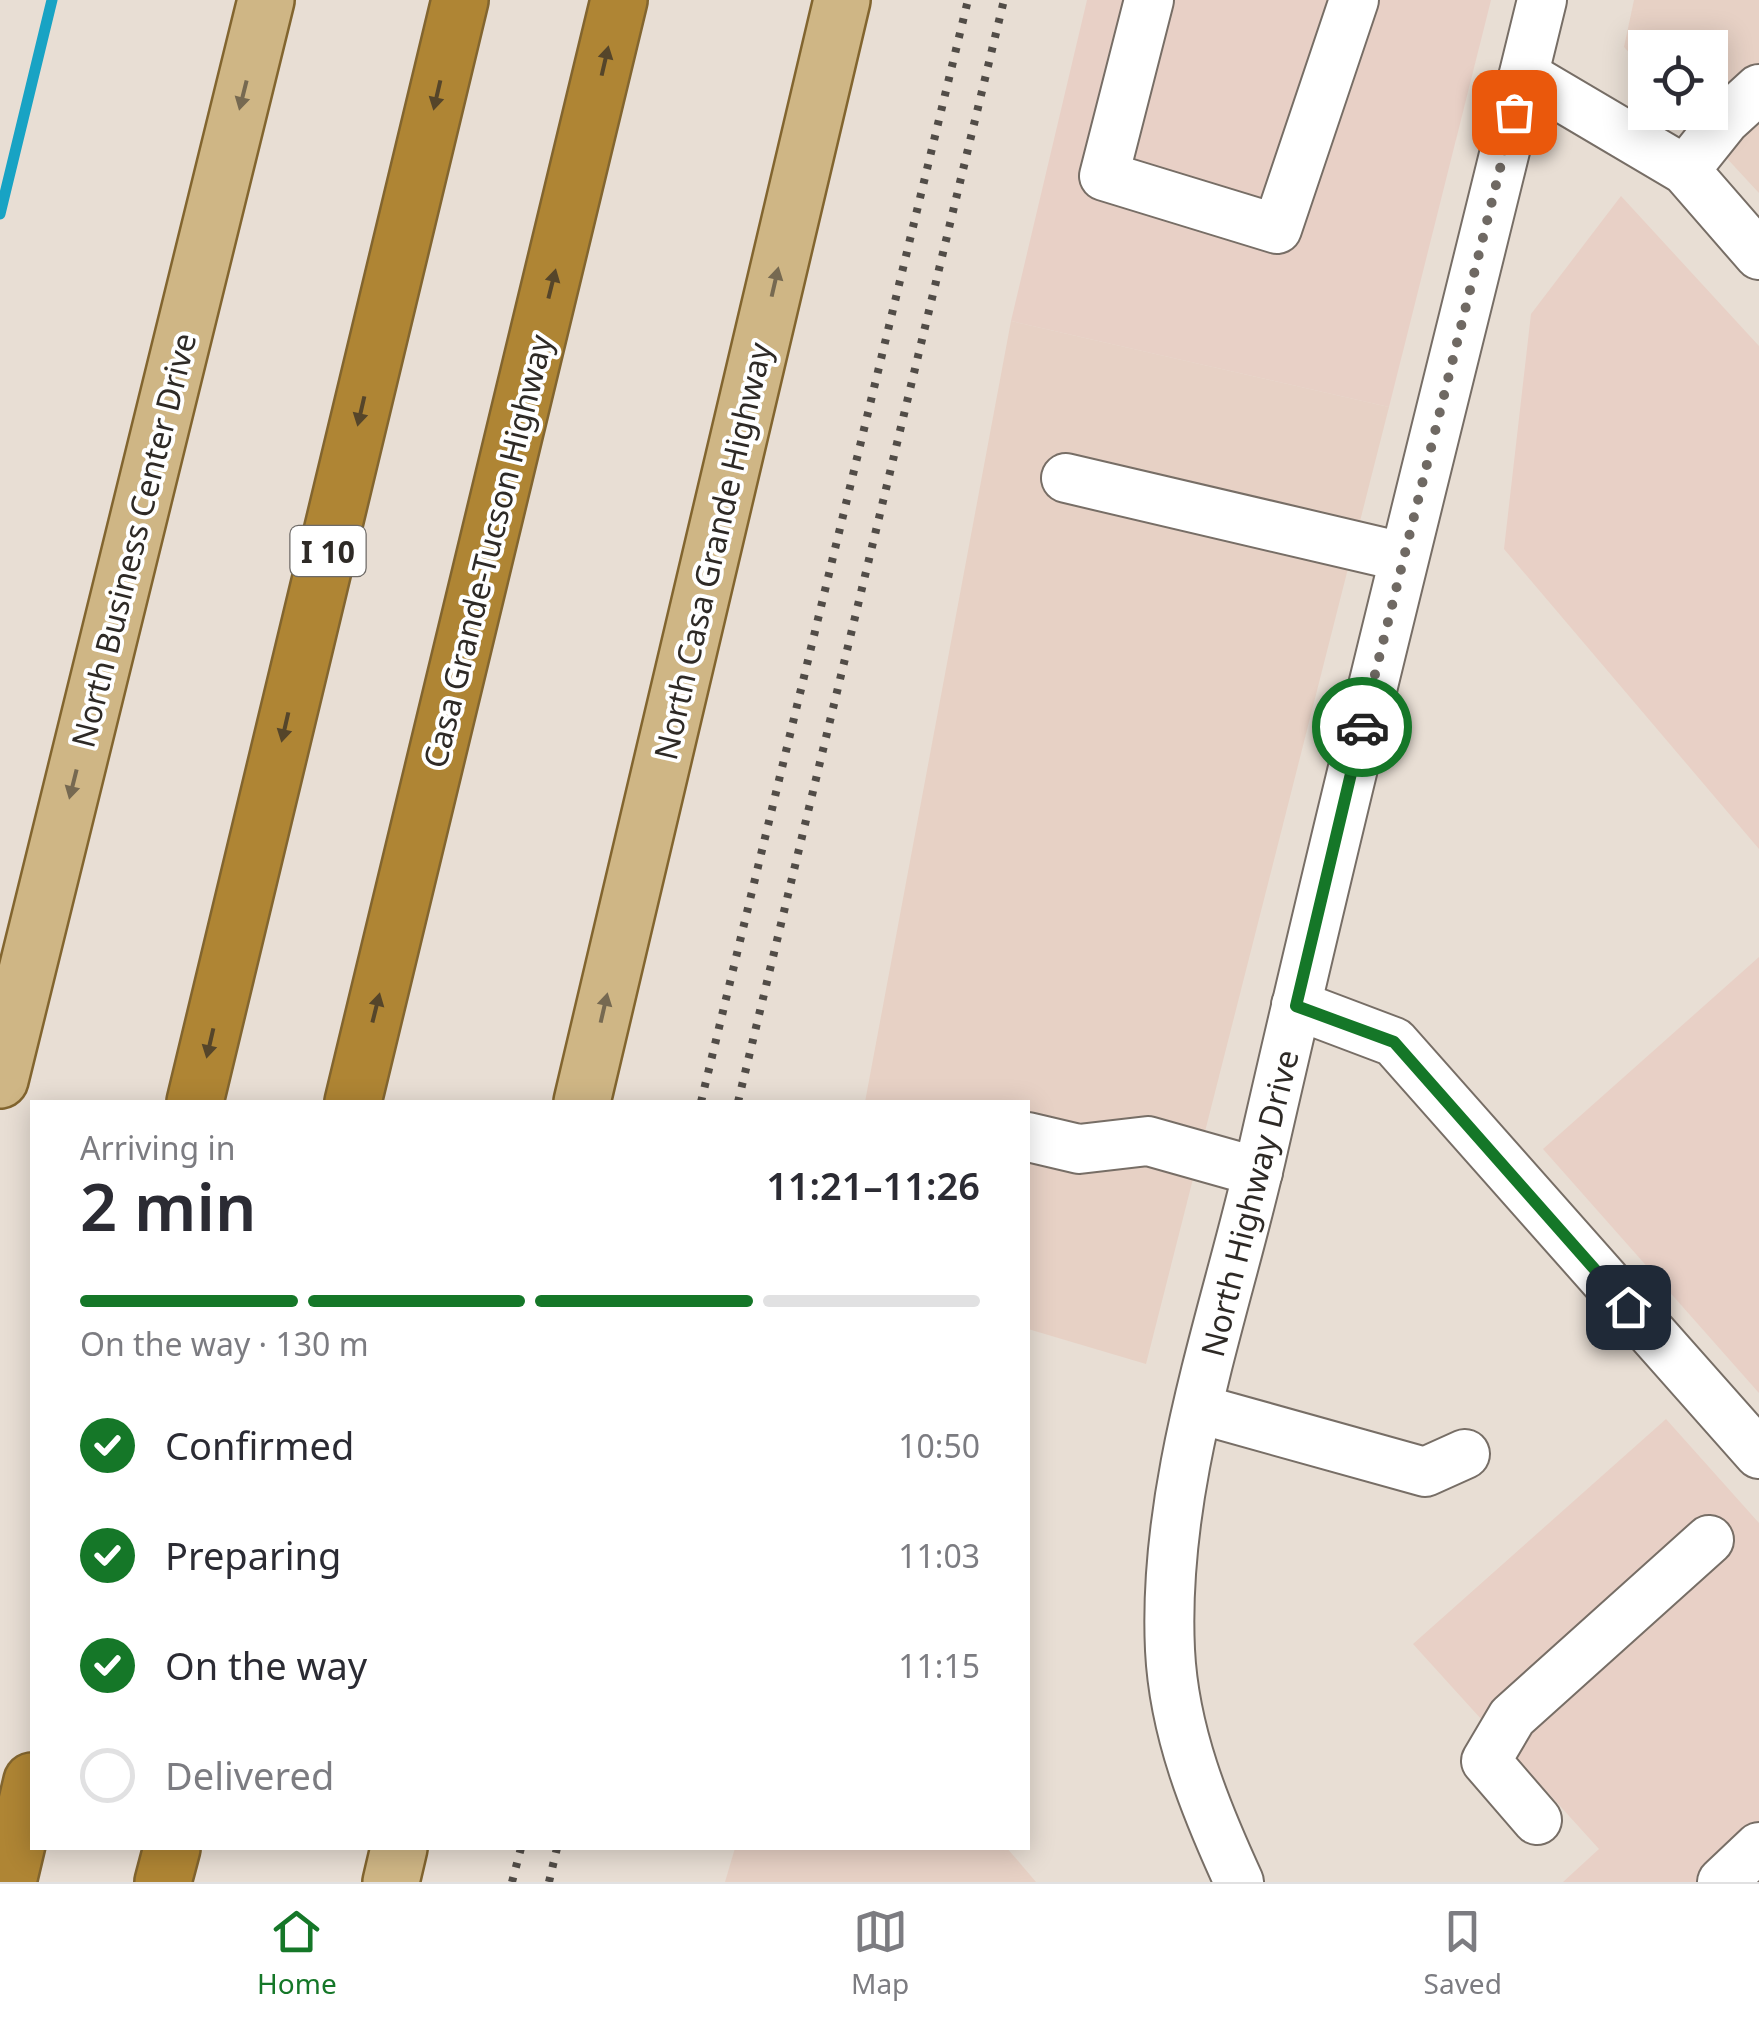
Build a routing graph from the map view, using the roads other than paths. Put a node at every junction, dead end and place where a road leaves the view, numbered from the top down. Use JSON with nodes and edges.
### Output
{"nodes":[{"id":1,"x":266,"y":0,"type":"edge"},
{"id":2,"x":460,"y":0,"type":"edge"},
{"id":3,"x":619,"y":0,"type":"edge"},
{"id":4,"x":842,"y":0,"type":"edge"},
{"id":5,"x":1149,"y":0,"type":"edge"},
{"id":6,"x":1354,"y":0,"type":"edge"},
{"id":7,"x":1542,"y":0,"type":"edge"},
{"id":8,"x":1524,"y":75,"type":"junction"},
{"id":9,"x":1759,"y":89,"type":"edge"},
{"id":10,"x":1684,"y":170,"type":"junction"},
{"id":11,"x":1759,"y":255,"type":"edge"},
{"id":12,"x":1066,"y":478,"type":"dead end"},
{"id":13,"x":1403,"y":557,"type":"junction"},
{"id":14,"x":1296,"y":1006,"type":"junction"},
{"id":15,"x":0,"y":1080,"type":"edge"},
{"id":16,"x":195,"y":1100,"type":"edge"},
{"id":17,"x":353,"y":1100,"type":"edge"},
{"id":18,"x":582,"y":1100,"type":"edge"},
{"id":19,"x":1030,"y":1137,"type":"edge"},
{"id":20,"x":1258,"y":1172,"type":"junction"},
{"id":21,"x":1199,"y":1409,"type":"junction"},
{"id":22,"x":1466,"y":1454,"type":"dead end"},
{"id":23,"x":1759,"y":1454,"type":"edge"},
{"id":24,"x":1710,"y":1540,"type":"dead end"},
{"id":25,"x":30,"y":1789,"type":"edge"},
{"id":26,"x":1538,"y":1820,"type":"dead end"},
{"id":27,"x":1759,"y":1848,"type":"edge"},
{"id":28,"x":172,"y":1850,"type":"edge"},
{"id":29,"x":398,"y":1850,"type":"edge"},
{"id":30,"x":8,"y":1882,"type":"edge"},
{"id":31,"x":164,"y":1882,"type":"edge"},
{"id":32,"x":390,"y":1882,"type":"edge"},
{"id":33,"x":1238,"y":1882,"type":"edge"},
{"id":34,"x":1722,"y":1882,"type":"edge"}],
"edges":[{"from":1,"to":15,"type":"main road","name":"North Business Center Drive","one_way":true},
{"from":2,"to":16,"type":"highway","number":"I 10","one_way":true},
{"from":17,"to":3,"type":"highway","name":"Casa Grande-Tucson Highway","one_way":true},
{"from":18,"to":4,"type":"main road","name":"North Casa Grande Highway","one_way":true},
{"from":5,"to":6,"type":"street"},
{"from":7,"to":8,"type":"street","name":"North Highway Drive"},
{"from":8,"to":10,"type":"street"},
{"from":8,"to":13,"type":"street","name":"North Highway Drive"},
{"from":9,"to":10,"type":"street"},
{"from":10,"to":11,"type":"street"},
{"from":12,"to":13,"type":"street"},
{"from":13,"to":14,"type":"street","name":"North Highway Drive"},
{"from":14,"to":20,"type":"street","name":"North Highway Drive"},
{"from":14,"to":23,"type":"street"},
{"from":19,"to":20,"type":"street"},
{"from":20,"to":21,"type":"street","name":"North Highway Drive"},
{"from":21,"to":22,"type":"street"},
{"from":21,"to":33,"type":"street","name":"North Highway Drive"},
{"from":24,"to":26,"type":"street"},
{"from":25,"to":30,"type":"highway"},
{"from":27,"to":34,"type":"street"},
{"from":28,"to":31,"type":"highway"},
{"from":29,"to":32,"type":"main road"}]}
